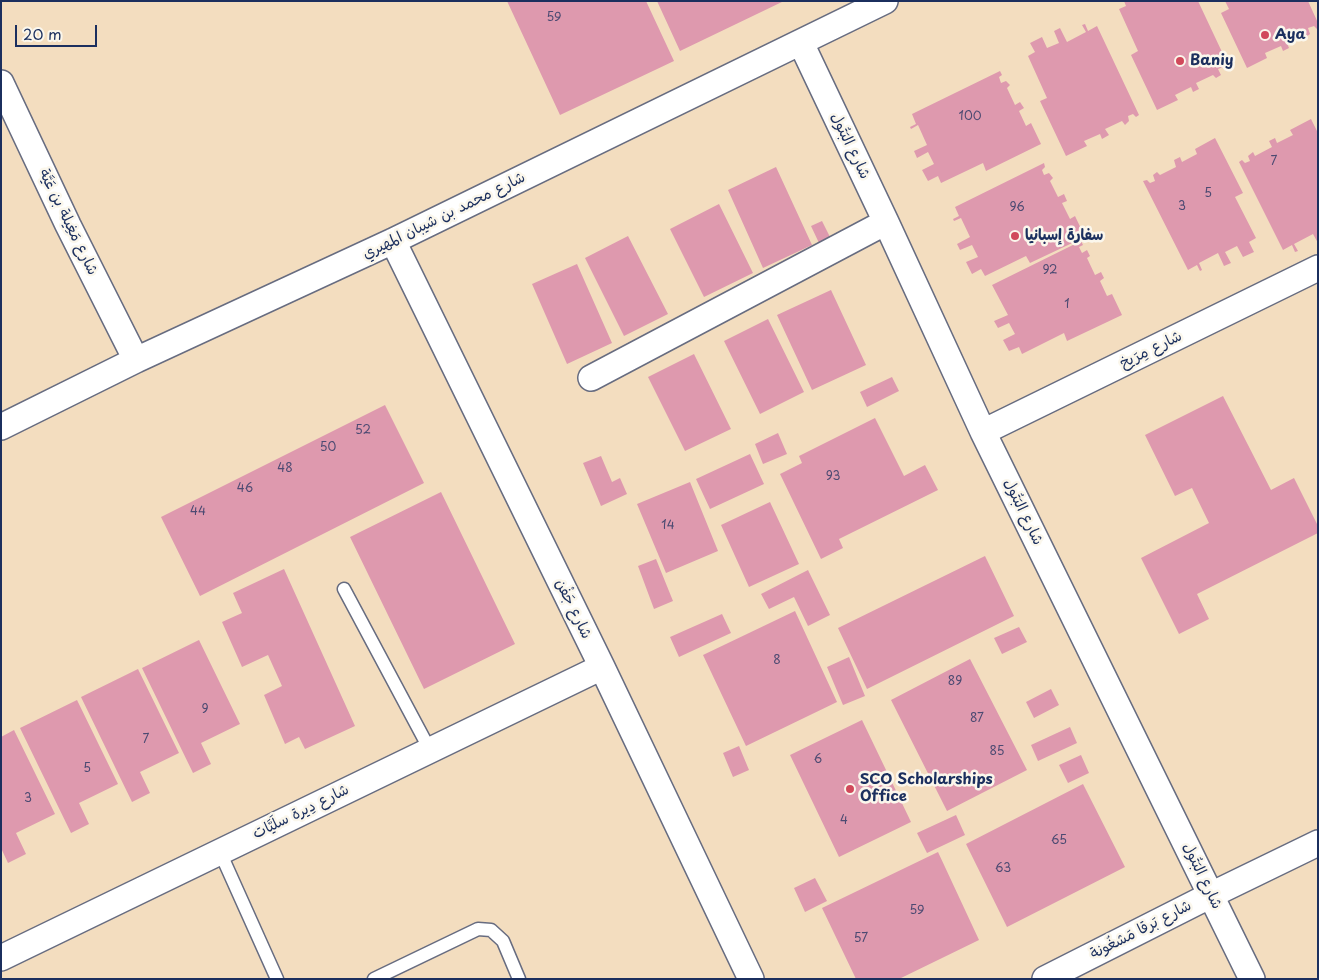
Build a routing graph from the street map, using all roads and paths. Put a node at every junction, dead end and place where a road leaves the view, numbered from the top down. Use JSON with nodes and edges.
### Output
{"nodes":[{"id":1,"x":885,"y":1,"type":"edge"},
{"id":2,"x":801,"y":43,"type":"junction"},
{"id":3,"x":1,"y":83,"type":"edge"},
{"id":4,"x":886,"y":222,"type":"junction"},
{"id":5,"x":393,"y":241,"type":"junction"},
{"id":6,"x":1318,"y":268,"type":"edge"},
{"id":7,"x":136,"y":360,"type":"junction"},
{"id":8,"x":591,"y":378,"type":"dead end"},
{"id":9,"x":1,"y":428,"type":"edge"},
{"id":10,"x":984,"y":432,"type":"junction"},
{"id":11,"x":344,"y":589,"type":"dead end"},
{"id":12,"x":602,"y":667,"type":"junction"},
{"id":13,"x":430,"y":750,"type":"junction"},
{"id":14,"x":1318,"y":843,"type":"edge"},
{"id":15,"x":220,"y":852,"type":"junction"},
{"id":16,"x":1211,"y":895,"type":"junction"},
{"id":17,"x":1,"y":958,"type":"edge"},
{"id":18,"x":277,"y":979,"type":"edge"},
{"id":19,"x":374,"y":979,"type":"edge"},
{"id":20,"x":519,"y":979,"type":"edge"},
{"id":21,"x":751,"y":979,"type":"edge"},
{"id":22,"x":1045,"y":979,"type":"edge"},
{"id":23,"x":1252,"y":979,"type":"edge"}],
"edges":[{"from":1,"to":2,"type":"street","name":"شارع محمد بن شيبان المهيري"},
{"from":2,"to":4,"type":"street","name":"شارع البَتُول"},
{"from":2,"to":5,"type":"street","name":"شارع محمد بن شيبان المهيري"},
{"from":3,"to":7,"type":"street","name":"شارع مَغِيلة بن عَيَّة"},
{"from":4,"to":8,"type":"street"},
{"from":4,"to":10,"type":"street","name":"شارع البَتُول"},
{"from":5,"to":7,"type":"street","name":"شارع محمد بن شيبان المهيري"},
{"from":5,"to":12,"type":"street","name":"شارع جَفْن"},
{"from":6,"to":10,"type":"street","name":"شارع مِرَيخ"},
{"from":7,"to":9,"type":"street","name":"شارع محمد بن شيبان المهيري"},
{"from":10,"to":16,"type":"street","name":"شارع البَتُول"},
{"from":11,"to":13,"type":"lane"},
{"from":12,"to":13,"type":"street","name":"شارع دِيرة سلَيَّات"},
{"from":12,"to":21,"type":"street","name":"شارع جَفْن"},
{"from":13,"to":15,"type":"street","name":"شارع دِيرة سلَيَّات"},
{"from":14,"to":16,"type":"street","name":"شارع بَرقا مَشغُونة"},
{"from":15,"to":17,"type":"street","name":"شارع دِيرة سلَيَّات"},
{"from":15,"to":18,"type":"lane"},
{"from":16,"to":22,"type":"street","name":"شارع بَرقا مَشغُونة"},
{"from":16,"to":23,"type":"street","name":"شارع البَتُول"},
{"from":19,"to":20,"type":"lane"}]}
